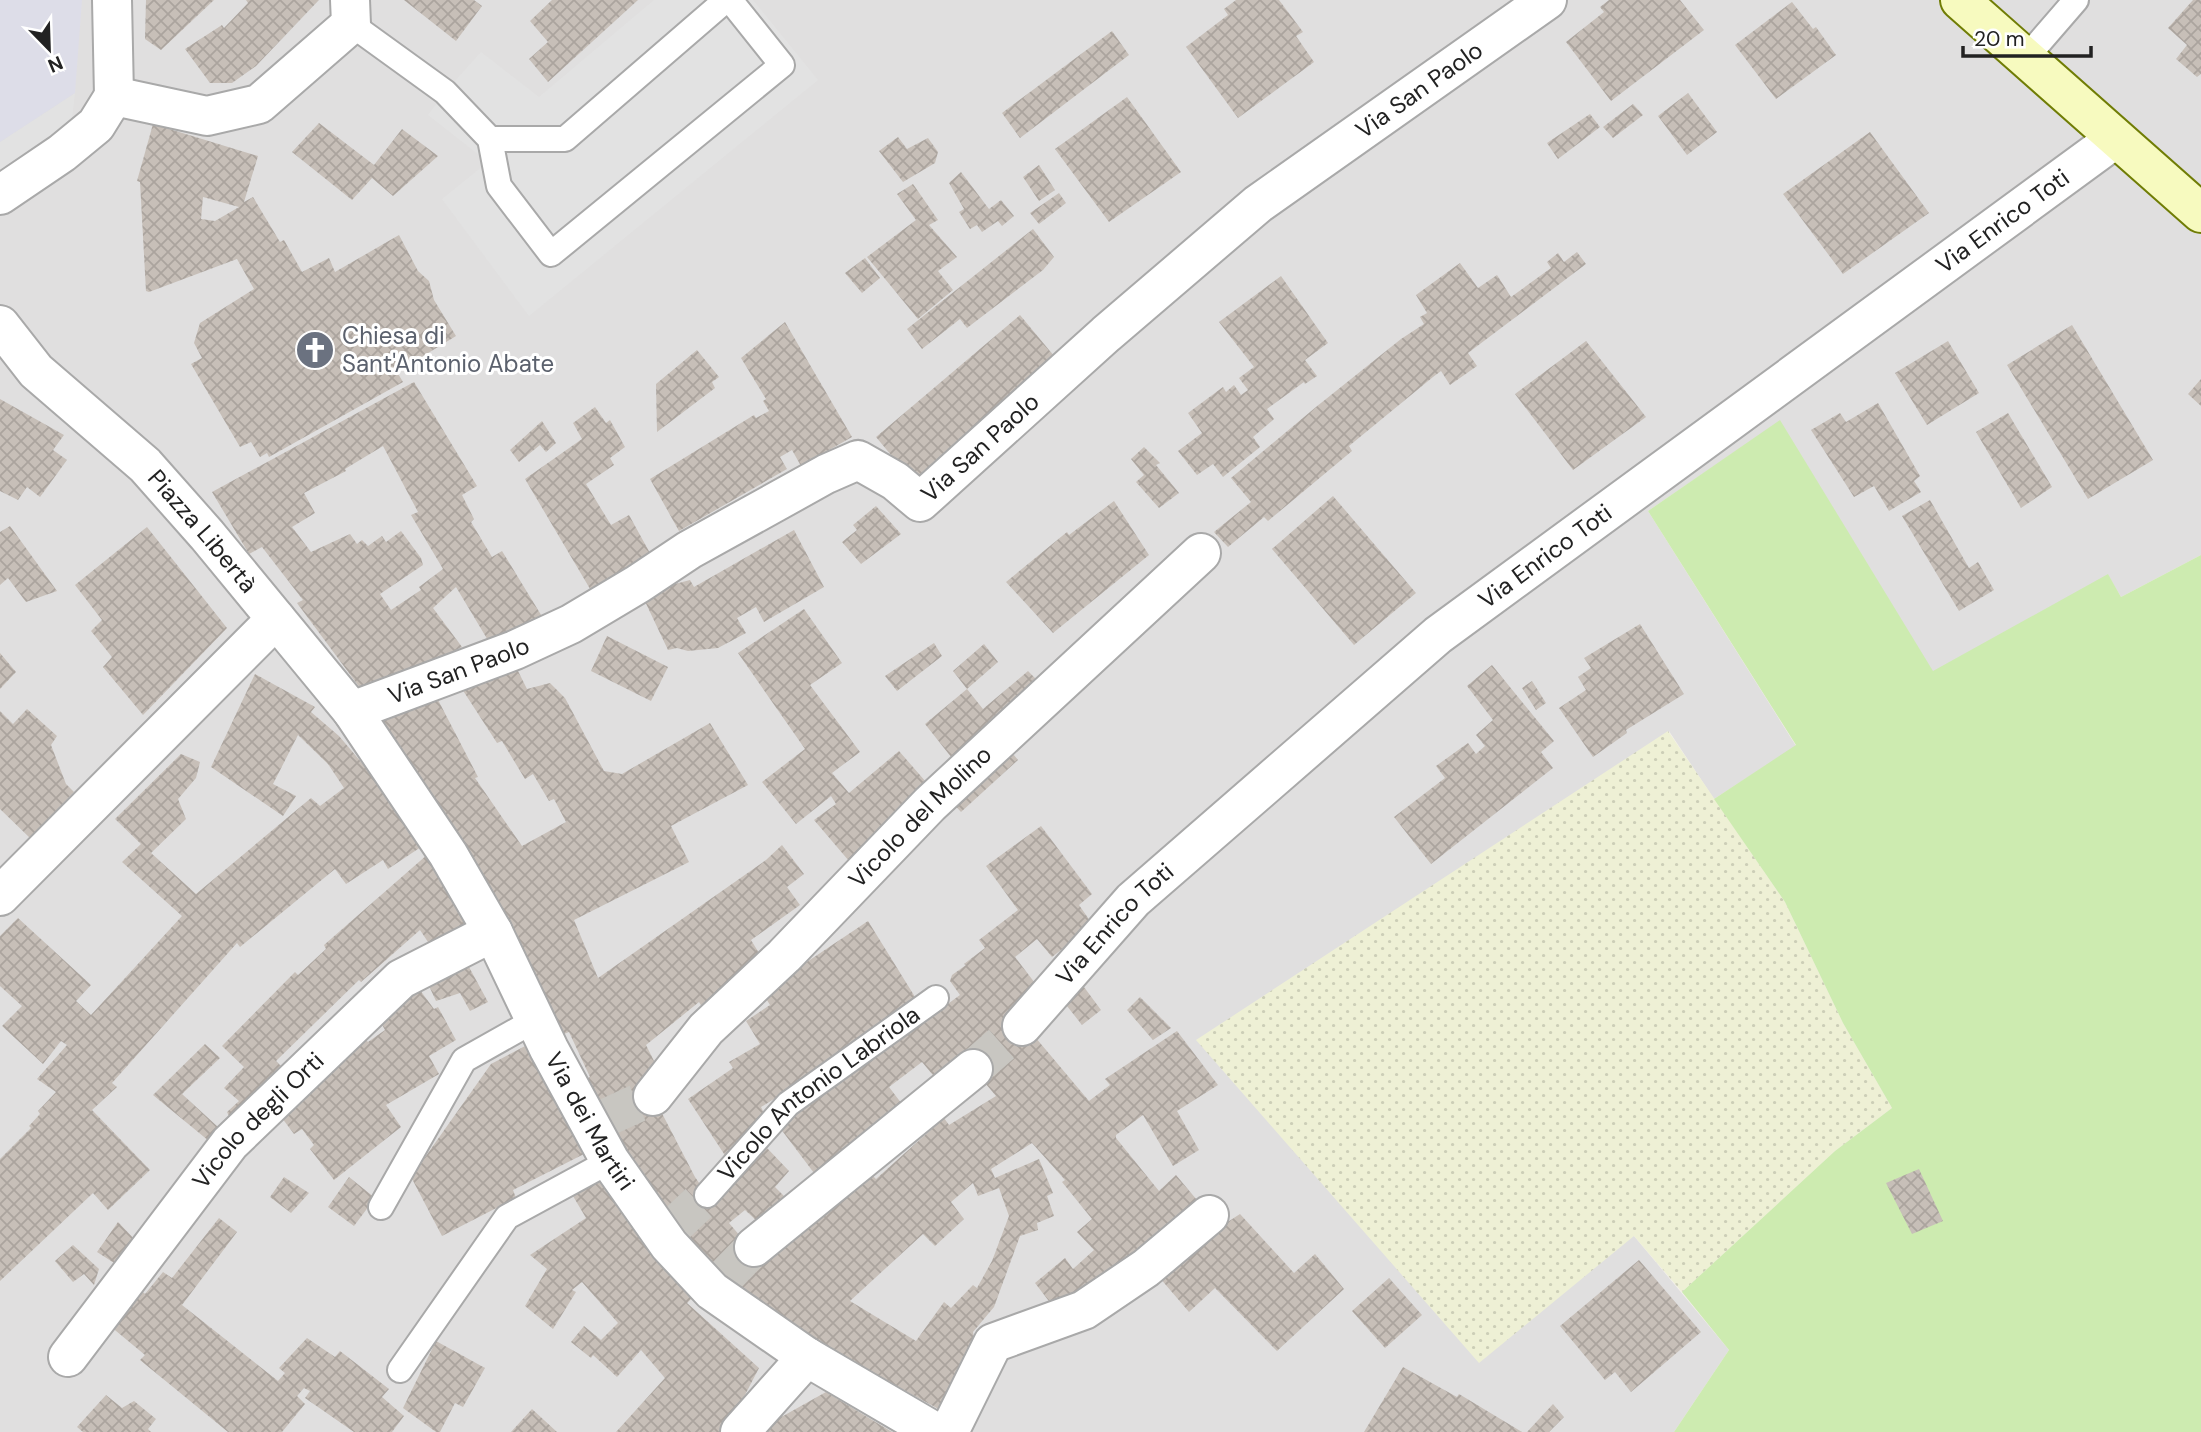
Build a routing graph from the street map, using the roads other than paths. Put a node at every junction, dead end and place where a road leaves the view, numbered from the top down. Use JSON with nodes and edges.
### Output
{"nodes":[{"id":1,"x":112,"y":0,"type":"edge"},
{"id":2,"x":728,"y":0,"type":"edge"},
{"id":3,"x":1547,"y":0,"type":"edge"},
{"id":4,"x":1960,"y":0,"type":"edge"},
{"id":5,"x":2076,"y":0,"type":"edge"},
{"id":6,"x":351,"y":12,"type":"edge"},
{"id":7,"x":2025,"y":59,"type":"junction"},
{"id":8,"x":114,"y":96,"type":"junction"},
{"id":9,"x":489,"y":139,"type":"junction"},
{"id":10,"x":2115,"y":139,"type":"junction"},
{"id":11,"x":0,"y":195,"type":"edge"},
{"id":12,"x":2201,"y":213,"type":"edge"},
{"id":13,"x":0,"y":325,"type":"edge"},
{"id":14,"x":0,"y":358,"type":"edge"},
{"id":15,"x":36,"y":371,"type":"junction"},
{"id":16,"x":1201,"y":553,"type":"dead end"},
{"id":17,"x":276,"y":619,"type":"junction"},
{"id":18,"x":352,"y":711,"type":"junction"},
{"id":19,"x":0,"y":896,"type":"edge"},
{"id":20,"x":493,"y":932,"type":"junction"},
{"id":21,"x":936,"y":998,"type":"dead end"},
{"id":22,"x":535,"y":1020,"type":"junction"},
{"id":23,"x":1022,"y":1026,"type":"tunnel mouth"},
{"id":24,"x":973,"y":1069,"type":"tunnel mouth"},
{"id":25,"x":653,"y":1096,"type":"tunnel mouth"},
{"id":26,"x":610,"y":1161,"type":"junction"},
{"id":27,"x":707,"y":1195,"type":"tunnel mouth"},
{"id":28,"x":381,"y":1207,"type":"dead end"},
{"id":29,"x":1209,"y":1215,"type":"dead end"},
{"id":30,"x":754,"y":1247,"type":"tunnel mouth"},
{"id":31,"x":68,"y":1357,"type":"dead end"},
{"id":32,"x":807,"y":1357,"type":"junction"},
{"id":33,"x":400,"y":1370,"type":"dead end"},
{"id":34,"x":740,"y":1432,"type":"edge"},
{"id":35,"x":935,"y":1432,"type":"edge"},
{"id":36,"x":949,"y":1432,"type":"edge"}],
"edges":[{"from":1,"to":8,"type":"street"},
{"from":2,"to":9,"type":"lane"},
{"from":2,"to":9,"type":"lane"},
{"from":3,"to":18,"type":"street","name":"Via San Paolo"},
{"from":4,"to":7,"type":"street"},
{"from":5,"to":7,"type":"lane"},
{"from":6,"to":8,"type":"street"},
{"from":6,"to":9,"type":"lane"},
{"from":7,"to":10,"type":"street"},
{"from":8,"to":11,"type":"street"},
{"from":10,"to":12,"type":"street"},
{"from":10,"to":23,"type":"street","name":"Via Enrico Toti"},
{"from":13,"to":15,"type":"street","name":"Piazza Libertà"},
{"from":14,"to":15,"type":"street","name":"Piazza Libertà"},
{"from":15,"to":17,"type":"street","name":"Piazza Libertà"},
{"from":16,"to":25,"type":"street","name":"Vicolo del Molino"},
{"from":17,"to":18,"type":"street","name":"Piazza Libertà"},
{"from":17,"to":19,"type":"street"},
{"from":18,"to":20,"type":"street","name":"Via dei Martiri"},
{"from":20,"to":22,"type":"street","name":"Via dei Martiri"},
{"from":20,"to":31,"type":"street","name":"Vicolo degli Orti"},
{"from":21,"to":27,"type":"lane","name":"Vicolo Antonio Labriola"},
{"from":22,"to":26,"type":"street","name":"Via dei Martiri"},
{"from":22,"to":28,"type":"lane"},
{"from":24,"to":30,"type":"street"},
{"from":26,"to":32,"type":"street","name":"Via dei Martiri"},
{"from":26,"to":33,"type":"lane"},
{"from":29,"to":36,"type":"street"},
{"from":32,"to":34,"type":"street"},
{"from":32,"to":35,"type":"street","name":"Via dei Martiri"}]}
